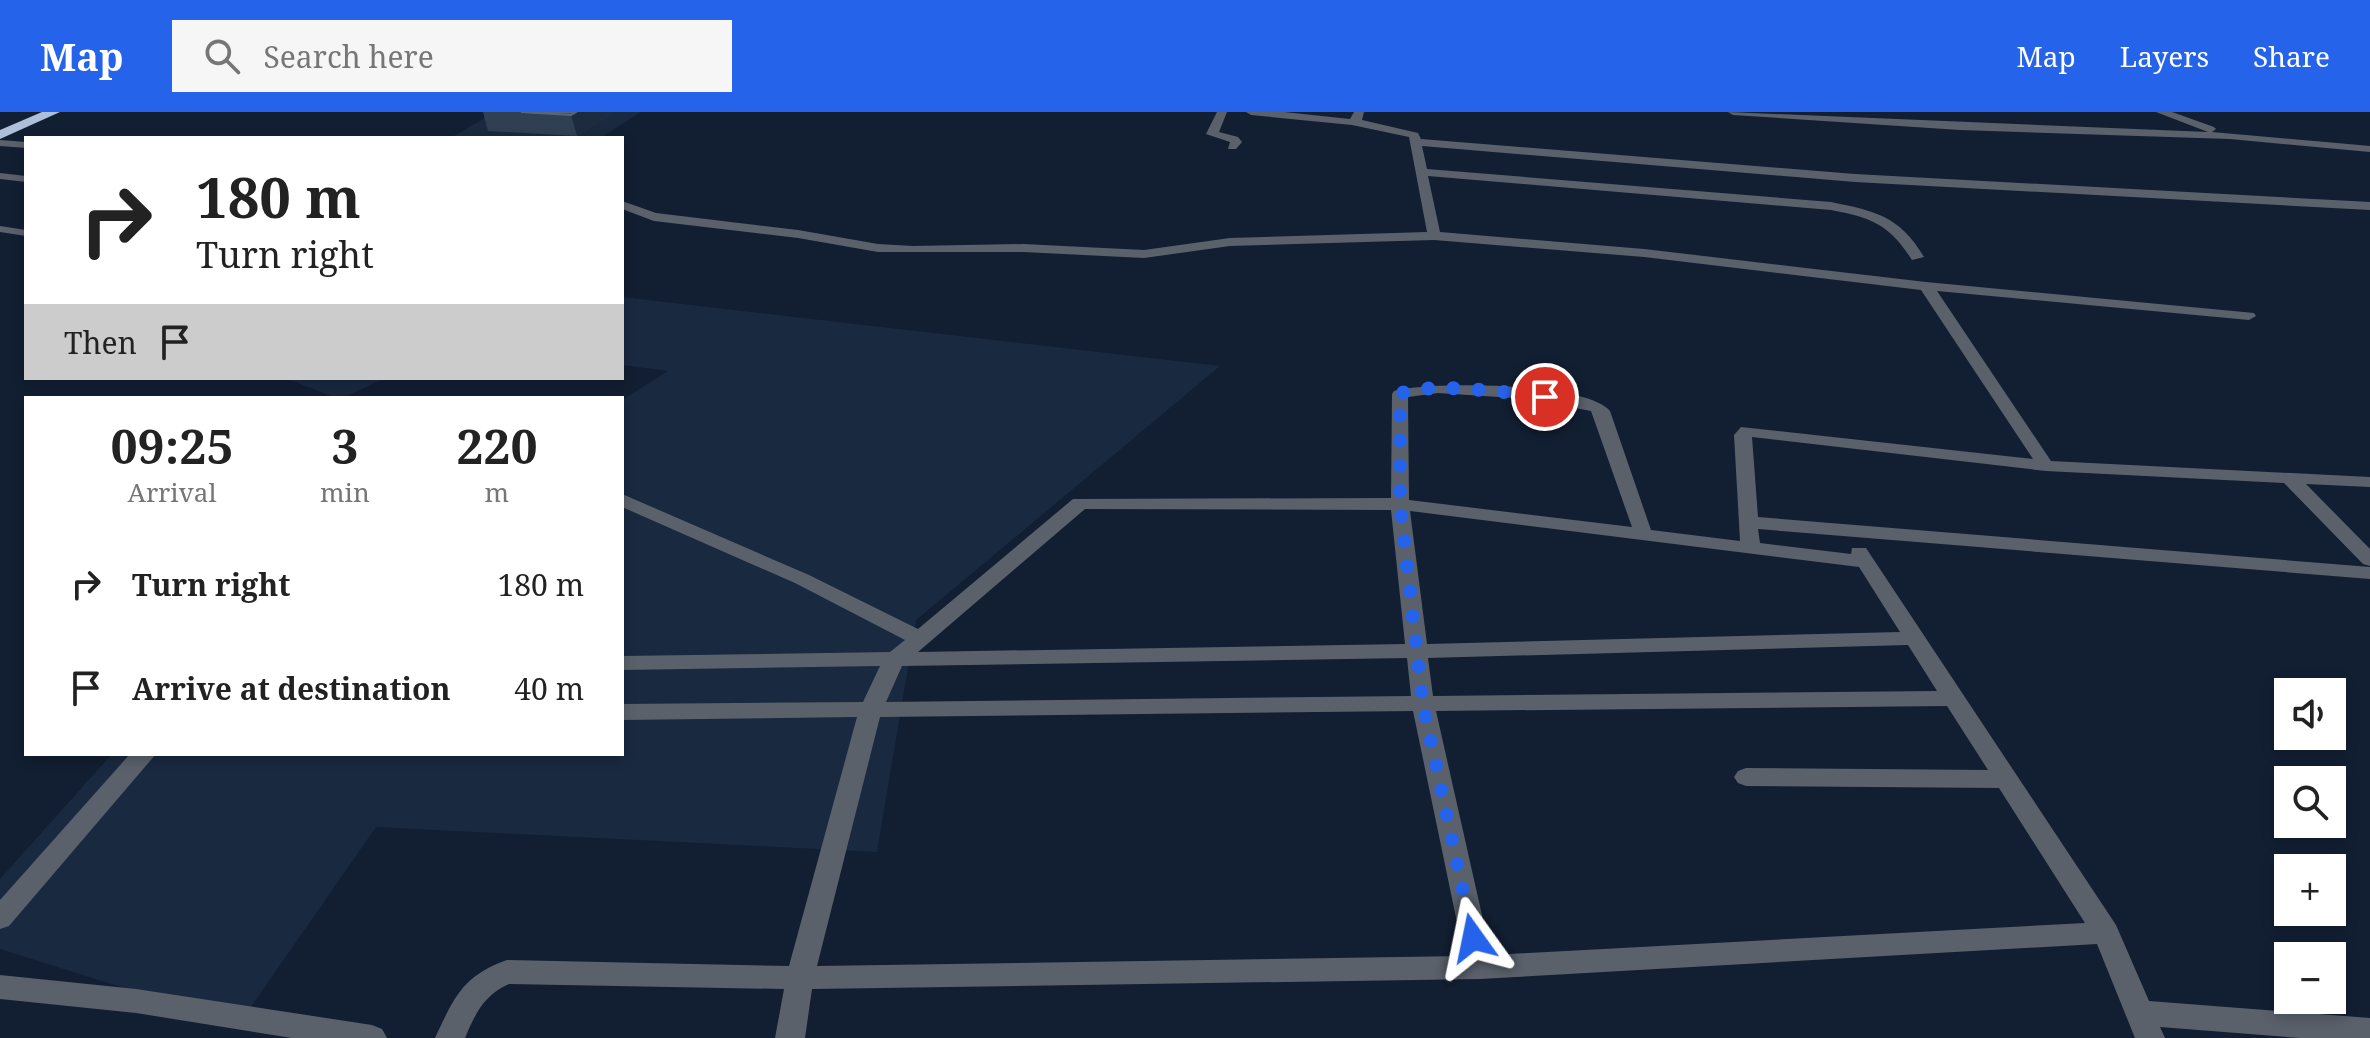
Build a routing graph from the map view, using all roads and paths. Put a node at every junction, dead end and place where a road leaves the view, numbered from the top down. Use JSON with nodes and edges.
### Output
{"nodes":[{"id":1,"x":29,"y":112,"type":"edge"},
{"id":2,"x":53,"y":112,"type":"edge"},
{"id":3,"x":1222,"y":112,"type":"edge"},
{"id":4,"x":1251,"y":112,"type":"edge"},
{"id":5,"x":1733,"y":112,"type":"edge"},
{"id":6,"x":2161,"y":112,"type":"edge"},
{"id":7,"x":1357,"y":117,"type":"edge"},
{"id":8,"x":0,"y":124,"type":"edge"},
{"id":9,"x":0,"y":135,"type":"edge"},
{"id":10,"x":2230,"y":136,"type":"junction"},
{"id":11,"x":1416,"y":142,"type":"junction"},
{"id":12,"x":0,"y":143,"type":"edge"},
{"id":13,"x":24,"y":145,"type":"edge"},
{"id":14,"x":1232,"y":147,"type":"dead end"},
{"id":15,"x":2370,"y":149,"type":"edge"},
{"id":16,"x":1422,"y":172,"type":"junction"},
{"id":17,"x":0,"y":176,"type":"edge"},
{"id":18,"x":24,"y":179,"type":"edge"},
{"id":19,"x":1861,"y":195,"type":"junction"},
{"id":20,"x":624,"y":206,"type":"edge"},
{"id":21,"x":2370,"y":206,"type":"edge"},
{"id":22,"x":0,"y":229,"type":"edge"},
{"id":23,"x":24,"y":233,"type":"edge"},
{"id":24,"x":1434,"y":236,"type":"junction"},
{"id":25,"x":1917,"y":257,"type":"dead end"},
{"id":26,"x":1926,"y":286,"type":"junction"},
{"id":27,"x":2249,"y":316,"type":"dead end"},
{"id":28,"x":2046,"y":466,"type":"junction"},
{"id":29,"x":2291,"y":480,"type":"junction"},
{"id":30,"x":2370,"y":482,"type":"edge"},
{"id":31,"x":624,"y":501,"type":"edge"},
{"id":32,"x":1400,"y":504,"type":"junction"},
{"id":33,"x":1748,"y":522,"type":"junction"},
{"id":34,"x":1643,"y":533,"type":"junction"},
{"id":35,"x":1851,"y":533,"type":"junction"},
{"id":36,"x":1750,"y":546,"type":"junction"},
{"id":37,"x":2370,"y":560,"type":"edge"},
{"id":38,"x":1864,"y":562,"type":"junction"},
{"id":39,"x":2370,"y":573,"type":"edge"},
{"id":40,"x":919,"y":638,"type":"junction"},
{"id":41,"x":1915,"y":638,"type":"junction"},
{"id":42,"x":1419,"y":651,"type":"junction"},
{"id":43,"x":893,"y":661,"type":"junction"},
{"id":44,"x":624,"y":663,"type":"edge"},
{"id":45,"x":1955,"y":698,"type":"junction"},
{"id":46,"x":1423,"y":705,"type":"junction"},
{"id":47,"x":870,"y":711,"type":"junction"},
{"id":48,"x":624,"y":712,"type":"edge"},
{"id":49,"x":142,"y":756,"type":"edge"},
{"id":50,"x":1746,"y":777,"type":"dead end"},
{"id":51,"x":2007,"y":779,"type":"junction"},
{"id":52,"x":0,"y":918,"type":"edge"},
{"id":53,"x":2106,"y":933,"type":"junction"},
{"id":54,"x":1480,"y":967,"type":"junction"},
{"id":55,"x":800,"y":978,"type":"junction"},
{"id":56,"x":0,"y":987,"type":"edge"},
{"id":57,"x":2144,"y":1025,"type":"edge"},
{"id":58,"x":2370,"y":1031,"type":"edge"},
{"id":59,"x":372,"y":1038,"type":"edge"},
{"id":60,"x":450,"y":1038,"type":"edge"},
{"id":61,"x":790,"y":1038,"type":"edge"}],
"edges":[{"from":1,"to":8,"type":"highway"},
{"from":2,"to":9,"type":"highway"},
{"from":3,"to":14,"type":"street"},
{"from":4,"to":7,"type":"street"},
{"from":5,"to":10,"type":"street"},
{"from":6,"to":10,"type":"street"},
{"from":7,"to":11,"type":"street"},
{"from":10,"to":15,"type":"street"},
{"from":11,"to":16,"type":"street"},
{"from":11,"to":19,"type":"street"},
{"from":12,"to":13,"type":"street"},
{"from":16,"to":19,"type":"street"},
{"from":16,"to":24,"type":"street"},
{"from":17,"to":18,"type":"lane"},
{"from":19,"to":21,"type":"street"},
{"from":19,"to":25,"type":"street"},
{"from":20,"to":24,"type":"street"},
{"from":22,"to":23,"type":"lane"},
{"from":24,"to":26,"type":"street"},
{"from":26,"to":27,"type":"street"},
{"from":26,"to":28,"type":"street"},
{"from":28,"to":29,"type":"street"},
{"from":28,"to":33,"type":"street"},
{"from":29,"to":30,"type":"street"},
{"from":29,"to":37,"type":"street"},
{"from":31,"to":40,"type":"street"},
{"from":32,"to":34,"type":"street"},
{"from":32,"to":34,"type":"street"},
{"from":32,"to":40,"type":"street"},
{"from":32,"to":42,"type":"street"},
{"from":33,"to":35,"type":"street"},
{"from":33,"to":36,"type":"street"},
{"from":34,"to":36,"type":"street"},
{"from":35,"to":38,"type":"street"},
{"from":35,"to":39,"type":"street"},
{"from":36,"to":38,"type":"street"},
{"from":38,"to":41,"type":"street"},
{"from":40,"to":43,"type":"street"},
{"from":41,"to":42,"type":"street"},
{"from":41,"to":45,"type":"street"},
{"from":42,"to":43,"type":"street"},
{"from":42,"to":46,"type":"street"},
{"from":43,"to":44,"type":"street"},
{"from":43,"to":47,"type":"street"},
{"from":45,"to":46,"type":"street"},
{"from":45,"to":51,"type":"street"},
{"from":46,"to":47,"type":"street"},
{"from":46,"to":54,"type":"street"},
{"from":47,"to":48,"type":"street"},
{"from":47,"to":55,"type":"street"},
{"from":49,"to":52,"type":"street"},
{"from":50,"to":51,"type":"street"},
{"from":51,"to":53,"type":"street"},
{"from":53,"to":54,"type":"street"},
{"from":53,"to":57,"type":"street"},
{"from":54,"to":55,"type":"street"},
{"from":55,"to":60,"type":"street"},
{"from":55,"to":61,"type":"street"},
{"from":56,"to":59,"type":"street"},
{"from":57,"to":58,"type":"street"}]}
